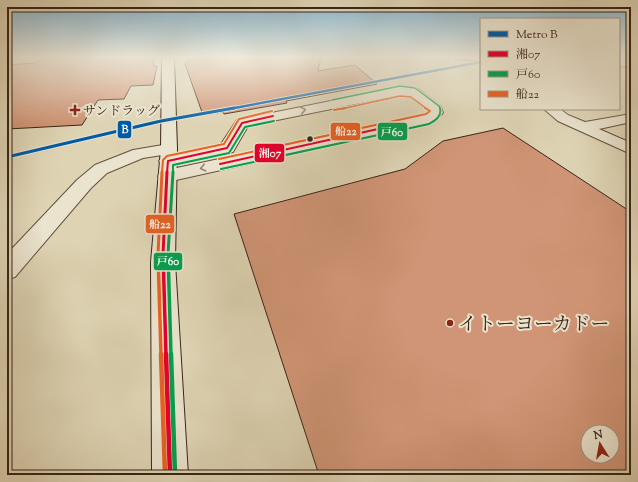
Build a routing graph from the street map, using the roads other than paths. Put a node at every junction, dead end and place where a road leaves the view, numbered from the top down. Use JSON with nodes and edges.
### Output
{"nodes":[{"id":1,"x":168,"y":79,"type":"edge"},
{"id":2,"x":552,"y":110,"type":"edge"},
{"id":3,"x":631,"y":118,"type":"edge"},
{"id":4,"x":583,"y":127,"type":"junction"},
{"id":5,"x":631,"y":149,"type":"edge"},
{"id":6,"x":168,"y":162,"type":"junction"},
{"id":7,"x":7,"y":270,"type":"edge"},
{"id":8,"x":170,"y":475,"type":"edge"}],
"edges":[{"from":1,"to":6,"type":"street"},
{"from":2,"to":4,"type":"street"},
{"from":3,"to":4,"type":"street"},
{"from":4,"to":5,"type":"street"},
{"from":6,"to":6,"type":"street","one_way":true},
{"from":6,"to":7,"type":"street"},
{"from":6,"to":8,"type":"street"}]}
